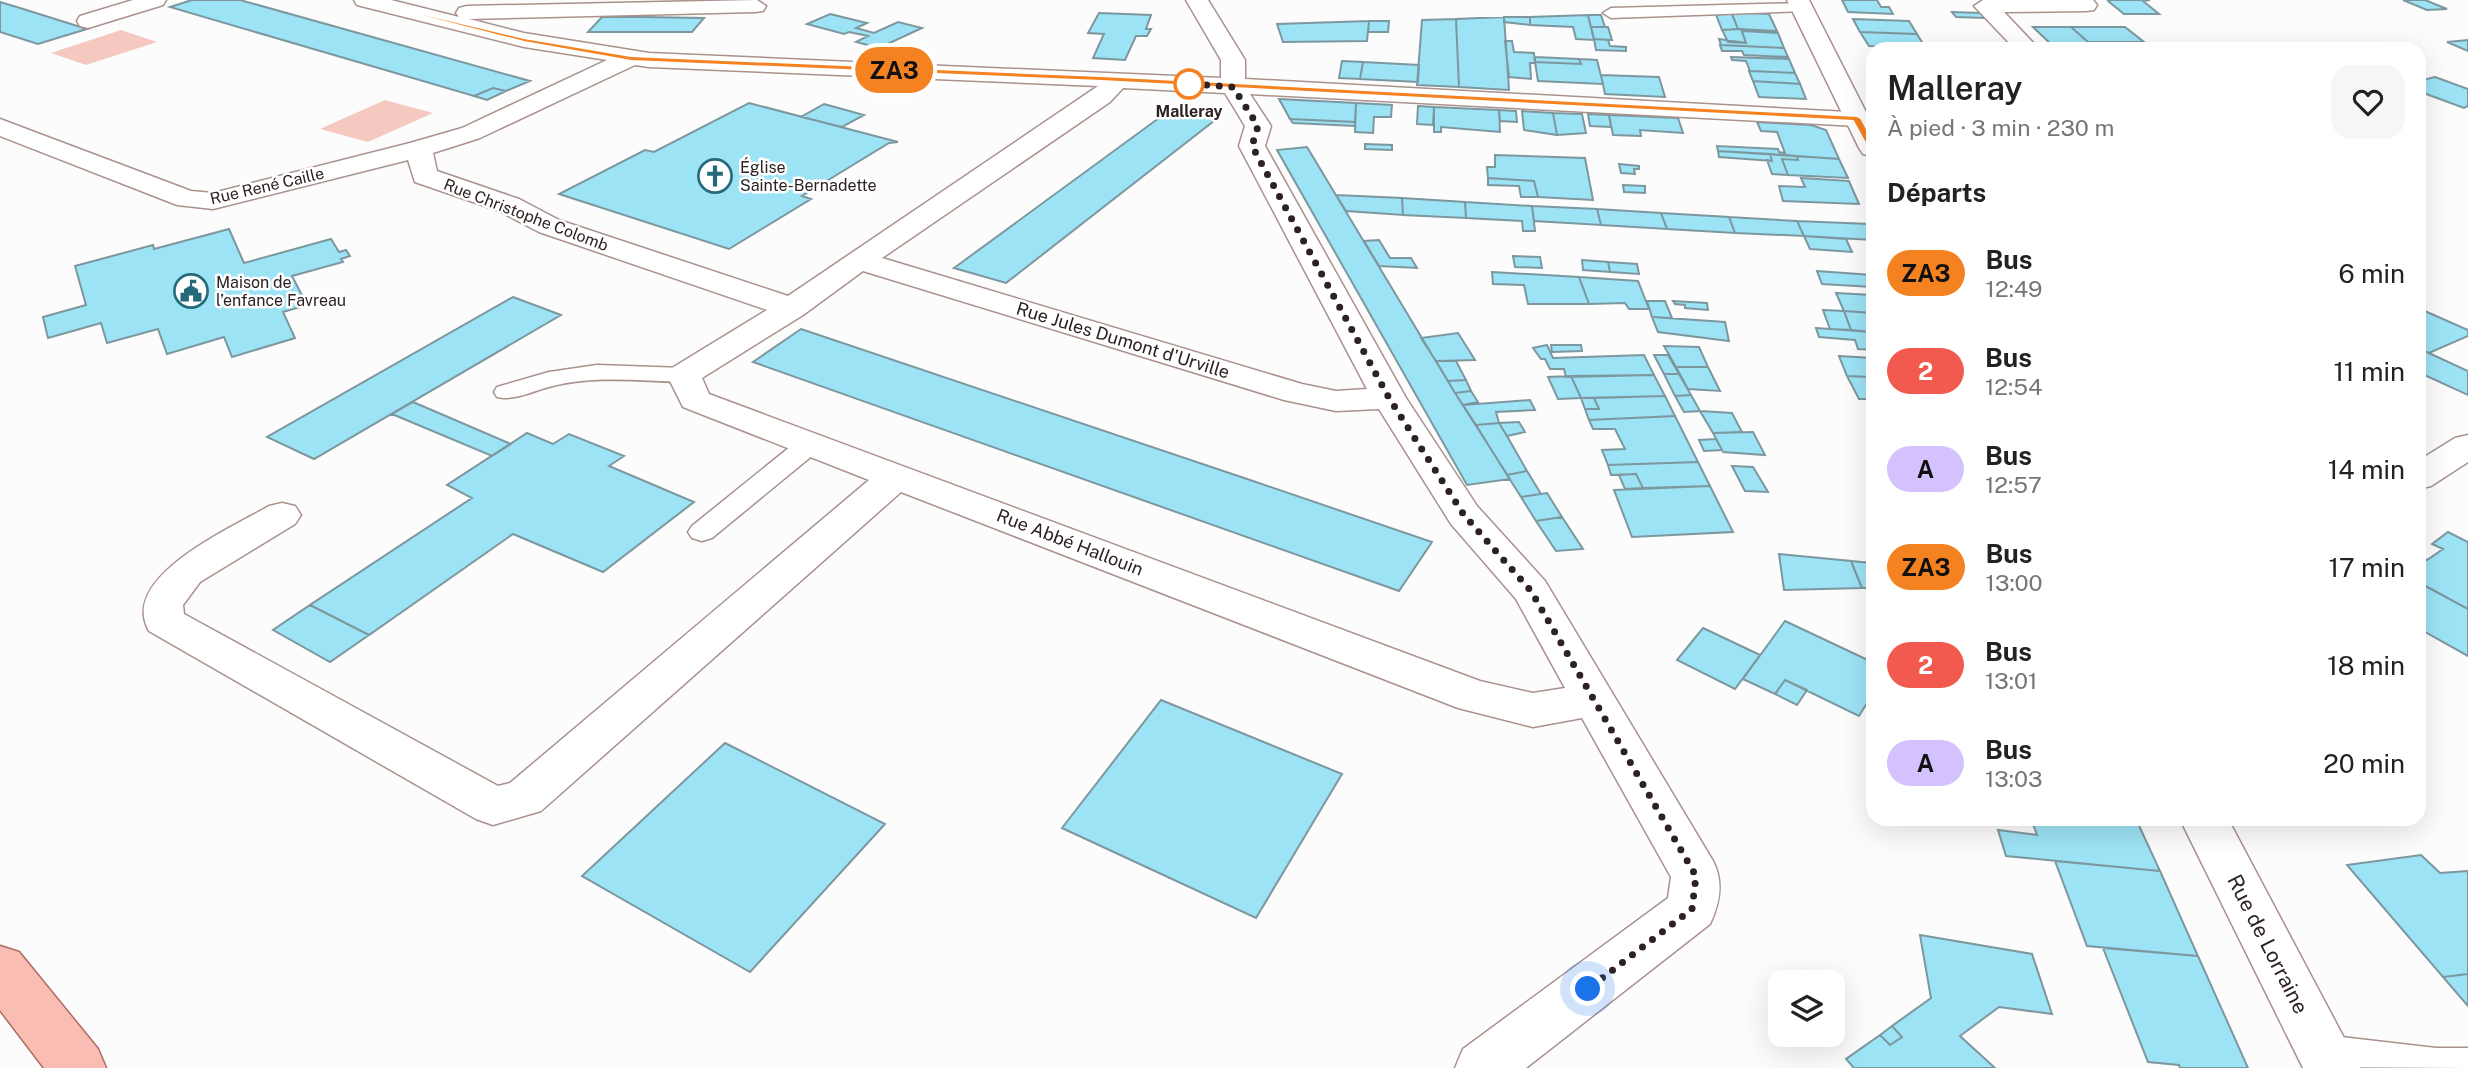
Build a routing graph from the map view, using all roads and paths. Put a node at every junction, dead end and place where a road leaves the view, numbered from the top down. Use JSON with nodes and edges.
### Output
{"nodes":[{"id":1,"x":156,"y":0,"type":"edge"},
{"id":2,"x":365,"y":0,"type":"edge"},
{"id":3,"x":1197,"y":0,"type":"edge"},
{"id":4,"x":2080,"y":0,"type":"edge"},
{"id":5,"x":758,"y":3,"type":"edge"},
{"id":6,"x":1800,"y":4,"type":"edge"},
{"id":7,"x":1611,"y":13,"type":"dead end"},
{"id":8,"x":440,"y":19,"type":"junction"},
{"id":9,"x":88,"y":21,"type":"dead end"},
{"id":10,"x":742,"y":26,"type":"dead end"},
{"id":11,"x":2021,"y":42,"type":"edge"},
{"id":12,"x":631,"y":58,"type":"junction"},
{"id":13,"x":1117,"y":80,"type":"junction"},
{"id":14,"x":1233,"y":87,"type":"junction"},
{"id":15,"x":1861,"y":114,"type":"edge"},
{"id":16,"x":0,"y":127,"type":"edge"},
{"id":17,"x":419,"y":149,"type":"junction"},
{"id":18,"x":859,"y":260,"type":"junction"},
{"id":19,"x":792,"y":308,"type":"junction"},
{"id":20,"x":684,"y":375,"type":"junction"},
{"id":21,"x":506,"y":392,"type":"dead end"},
{"id":22,"x":1389,"y":398,"type":"junction"},
{"id":23,"x":810,"y":444,"type":"junction"},
{"id":24,"x":2468,"y":446,"type":"edge"},
{"id":25,"x":2426,"y":473,"type":"edge"},
{"id":26,"x":896,"y":476,"type":"junction"},
{"id":27,"x":282,"y":515,"type":"dead end"},
{"id":28,"x":702,"y":532,"type":"dead end"},
{"id":29,"x":1594,"y":699,"type":"junction"},
{"id":30,"x":2208,"y":826,"type":"edge"},
{"id":31,"x":0,"y":969,"type":"edge"},
{"id":32,"x":2328,"y":1061,"type":"edge"},
{"id":33,"x":2468,"y":1067,"type":"edge"},
{"id":34,"x":78,"y":1068,"type":"edge"},
{"id":35,"x":1483,"y":1068,"type":"edge"}],
"edges":[{"from":1,"to":9,"type":"street"},
{"from":2,"to":8,"type":"street"},
{"from":3,"to":14,"type":"street"},
{"from":4,"to":11,"type":"street"},
{"from":5,"to":8,"type":"street"},
{"from":5,"to":10,"type":"street"},
{"from":6,"to":7,"type":"lane"},
{"from":6,"to":15,"type":"street"},
{"from":8,"to":12,"type":"street"},
{"from":12,"to":13,"type":"street"},
{"from":12,"to":17,"type":"street"},
{"from":13,"to":14,"type":"street"},
{"from":13,"to":18,"type":"street"},
{"from":14,"to":15,"type":"street"},
{"from":14,"to":22,"type":"street"},
{"from":16,"to":17,"type":"street","name":"Rue René Caille"},
{"from":17,"to":19,"type":"street","name":"Rue Christophe Colomb"},
{"from":18,"to":19,"type":"street"},
{"from":18,"to":22,"type":"street","name":"Rue Jules Dumont d'Urville"},
{"from":19,"to":20,"type":"street"},
{"from":20,"to":21,"type":"lane"},
{"from":20,"to":23,"type":"street","name":"Rue Abbé Hallouin"},
{"from":22,"to":29,"type":"street"},
{"from":23,"to":26,"type":"street","name":"Rue Abbé Hallouin"},
{"from":23,"to":28,"type":"lane"},
{"from":24,"to":25,"type":"street"},
{"from":26,"to":27,"type":"street"},
{"from":26,"to":29,"type":"street","name":"Rue Abbé Hallouin"},
{"from":29,"to":35,"type":"street"},
{"from":30,"to":32,"type":"street","name":"Rue de Lorraine"},
{"from":31,"to":34,"type":"main road"},
{"from":32,"to":33,"type":"lane"}]}
